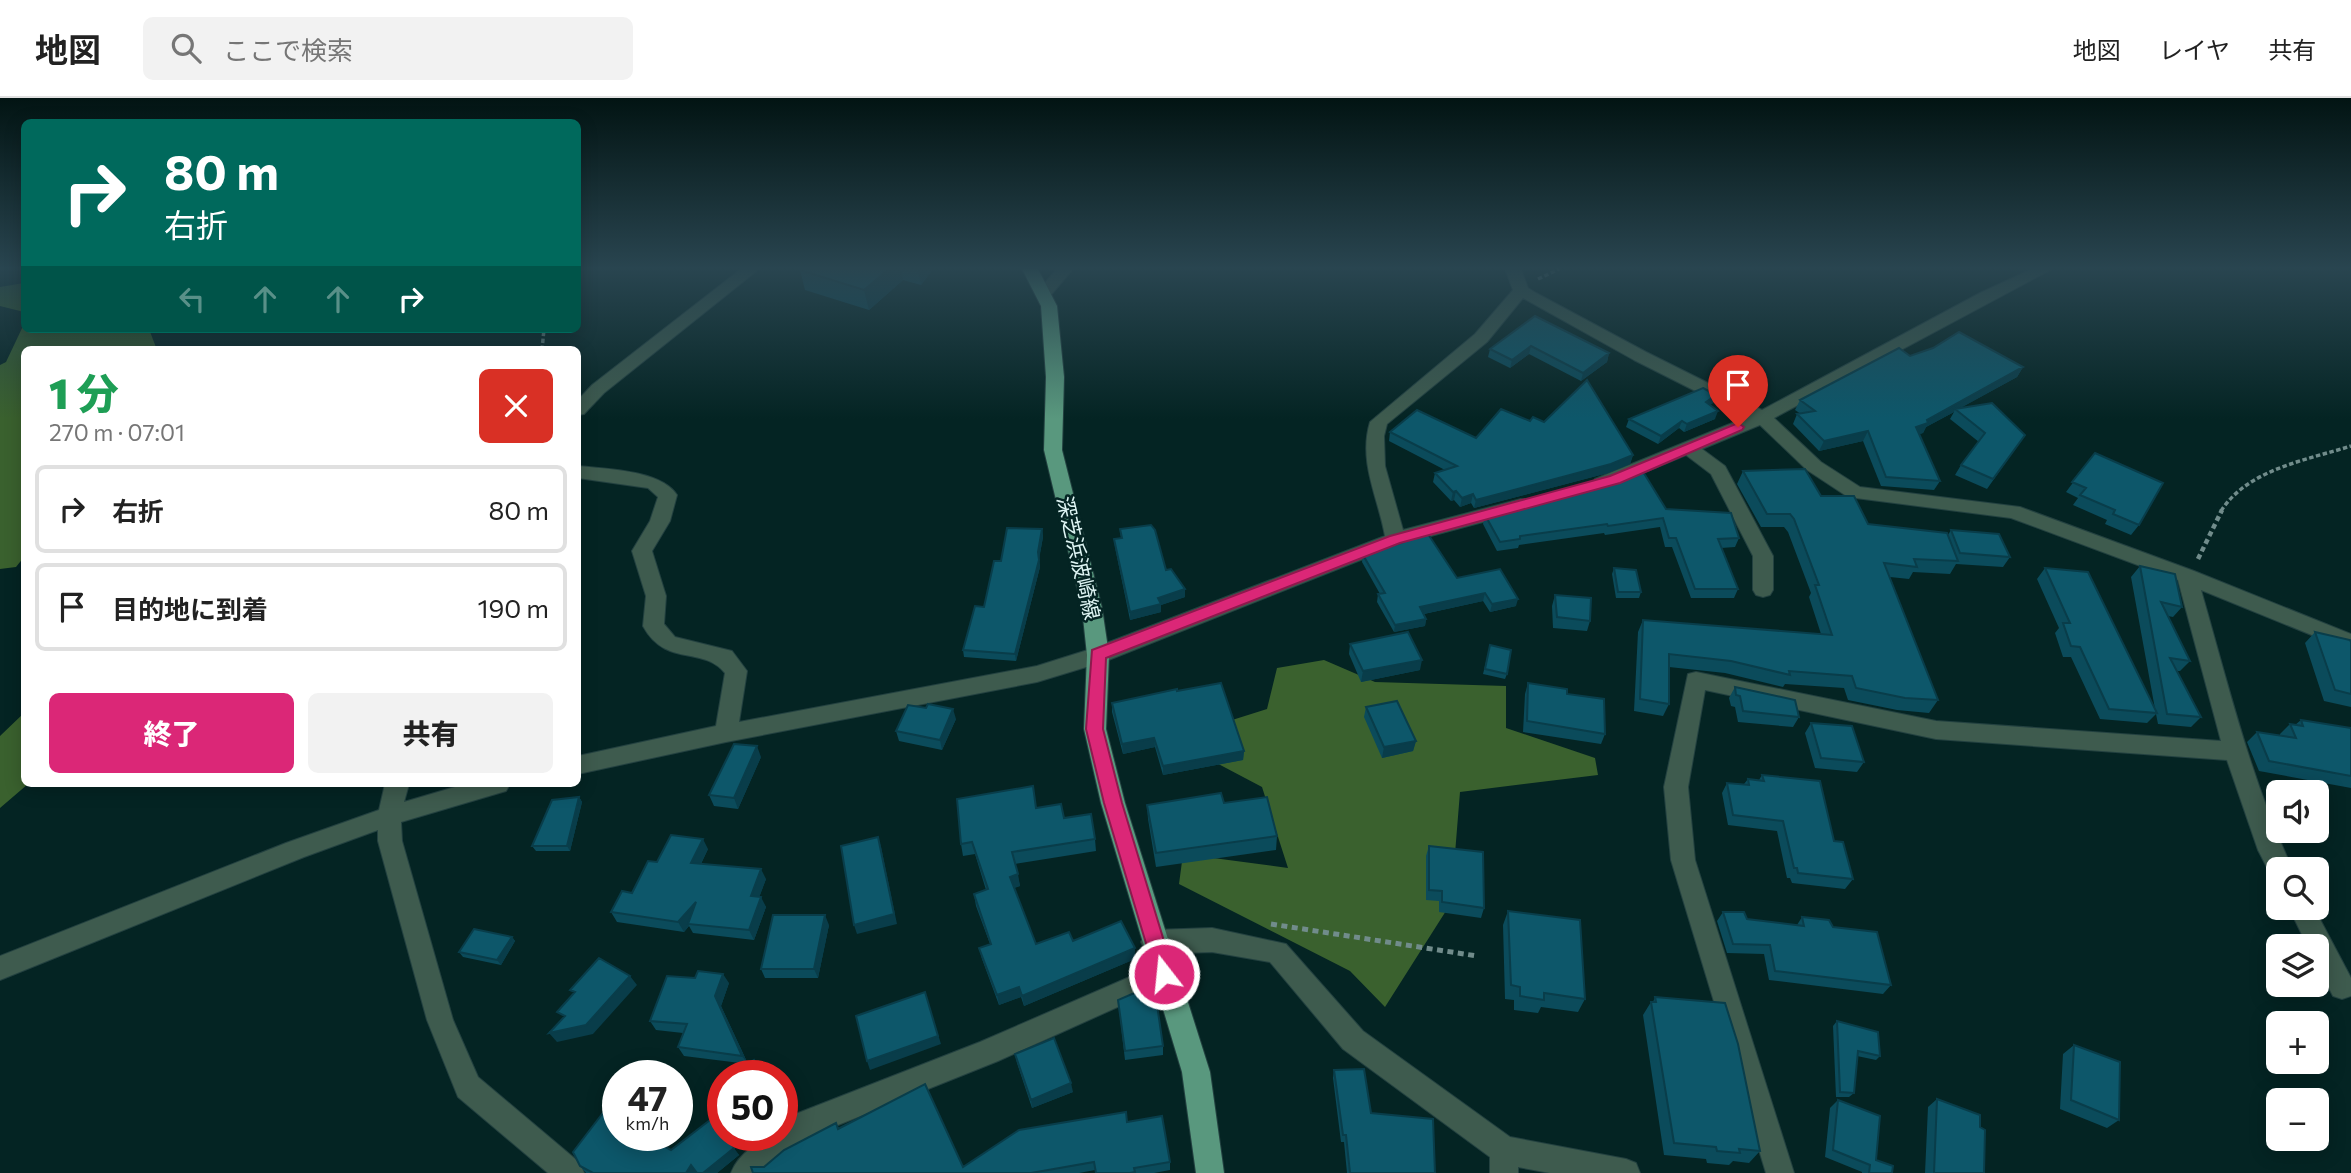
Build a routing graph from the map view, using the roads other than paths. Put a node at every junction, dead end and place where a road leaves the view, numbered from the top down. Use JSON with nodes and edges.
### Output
{"nodes":[{"id":1,"x":687,"y":319,"type":"edge"},
{"id":2,"x":1050,"y":319,"type":"edge"},
{"id":3,"x":1497,"y":319,"type":"edge"},
{"id":4,"x":1574,"y":319,"type":"edge"},
{"id":5,"x":1943,"y":319,"type":"edge"},
{"id":6,"x":581,"y":407,"type":"edge"},
{"id":7,"x":1762,"y":417,"type":"junction"},
{"id":8,"x":1689,"y":448,"type":"junction"},
{"id":9,"x":581,"y":472,"type":"edge"},
{"id":10,"x":1589,"y":486,"type":"edge"},
{"id":11,"x":1538,"y":501,"type":"edge"},
{"id":12,"x":1395,"y":540,"type":"junction"},
{"id":13,"x":2188,"y":576,"type":"junction"},
{"id":14,"x":1763,"y":590,"type":"dead end"},
{"id":15,"x":2351,"y":643,"type":"edge"},
{"id":16,"x":1098,"y":655,"type":"junction"},
{"id":17,"x":726,"y":733,"type":"junction"},
{"id":18,"x":2235,"y":751,"type":"junction"},
{"id":19,"x":581,"y":764,"type":"edge"},
{"id":20,"x":396,"y":787,"type":"edge"},
{"id":21,"x":488,"y":787,"type":"edge"},
{"id":22,"x":388,"y":816,"type":"junction"},
{"id":23,"x":2274,"y":857,"type":"edge"},
{"id":24,"x":2307,"y":920,"type":"edge"},
{"id":25,"x":1154,"y":942,"type":"junction"},
{"id":26,"x":0,"y":968,"type":"edge"},
{"id":27,"x":1164,"y":974,"type":"junction"},
{"id":28,"x":2342,"y":987,"type":"dead end"},
{"id":29,"x":1504,"y":1161,"type":"edge"},
{"id":30,"x":570,"y":1173,"type":"edge"},
{"id":31,"x":745,"y":1173,"type":"edge"},
{"id":32,"x":1210,"y":1173,"type":"edge"},
{"id":33,"x":1626,"y":1173,"type":"edge"},
{"id":34,"x":1780,"y":1173,"type":"edge"}],
"edges":[{"from":1,"to":6,"type":"street"},
{"from":2,"to":16,"type":"main road","name":"深芝浜波崎線"},
{"from":3,"to":12,"type":"street"},
{"from":4,"to":7,"type":"street"},
{"from":5,"to":7,"type":"street"},
{"from":7,"to":8,"type":"street"},
{"from":7,"to":13,"type":"street"},
{"from":8,"to":10,"type":"street"},
{"from":8,"to":14,"type":"street"},
{"from":9,"to":17,"type":"street"},
{"from":11,"to":12,"type":"street"},
{"from":12,"to":16,"type":"street"},
{"from":13,"to":15,"type":"street"},
{"from":13,"to":18,"type":"street"},
{"from":16,"to":17,"type":"street"},
{"from":16,"to":25,"type":"main road","name":"深芝浜波崎線"},
{"from":17,"to":19,"type":"street"},
{"from":18,"to":23,"type":"street"},
{"from":18,"to":34,"type":"street"},
{"from":20,"to":22,"type":"street"},
{"from":21,"to":22,"type":"street"},
{"from":22,"to":26,"type":"street"},
{"from":22,"to":30,"type":"street"},
{"from":24,"to":28,"type":"street"},
{"from":25,"to":27,"type":"main road","name":"深芝浜波崎線"},
{"from":25,"to":29,"type":"street"},
{"from":27,"to":31,"type":"street"},
{"from":27,"to":32,"type":"main road","name":"深芝浜波崎線"},
{"from":29,"to":33,"type":"street"}]}
